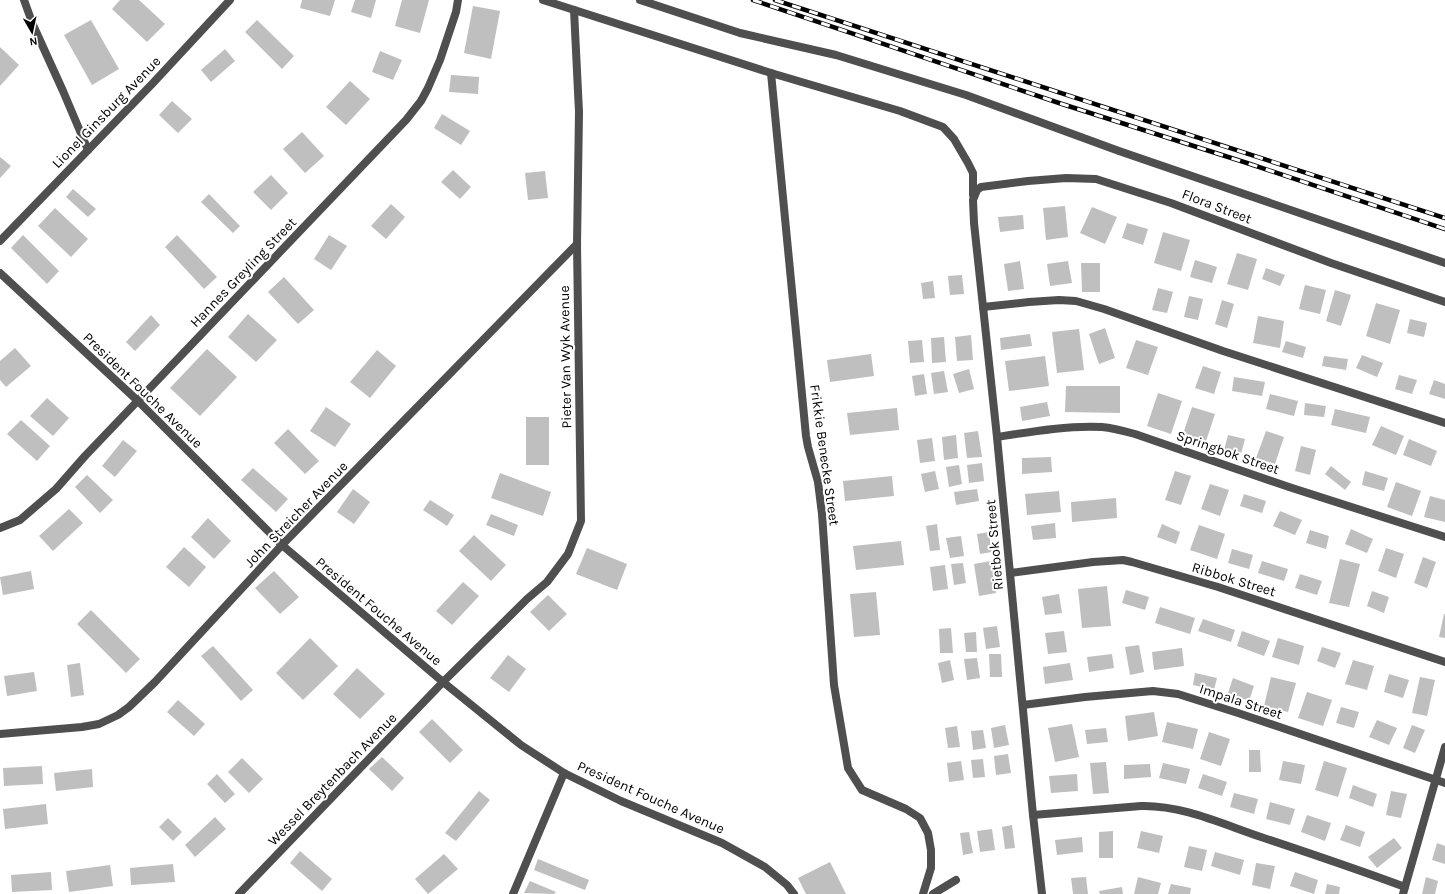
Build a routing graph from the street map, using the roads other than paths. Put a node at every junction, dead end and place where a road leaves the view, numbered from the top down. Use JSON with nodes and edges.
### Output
{"nodes":[{"id":1,"x":24,"y":0,"type":"edge"},
{"id":2,"x":230,"y":0,"type":"edge"},
{"id":3,"x":458,"y":0,"type":"edge"},
{"id":4,"x":543,"y":0,"type":"edge"},
{"id":5,"x":640,"y":0,"type":"edge"},
{"id":6,"x":574,"y":10,"type":"junction"},
{"id":7,"x":771,"y":73,"type":"junction"},
{"id":8,"x":88,"y":150,"type":"junction"},
{"id":9,"x":974,"y":197,"type":"junction"},
{"id":10,"x":0,"y":241,"type":"edge"},
{"id":11,"x":577,"y":244,"type":"junction"},
{"id":12,"x":1445,"y":263,"type":"edge"},
{"id":13,"x":0,"y":273,"type":"edge"},
{"id":14,"x":1445,"y":302,"type":"edge"},
{"id":15,"x":983,"y":308,"type":"junction"},
{"id":16,"x":138,"y":400,"type":"junction"},
{"id":17,"x":1445,"y":422,"type":"edge"},
{"id":18,"x":997,"y":437,"type":"junction"},
{"id":19,"x":0,"y":528,"type":"edge"},
{"id":20,"x":1445,"y":537,"type":"edge"},
{"id":21,"x":282,"y":545,"type":"junction"},
{"id":22,"x":1010,"y":573,"type":"junction"},
{"id":23,"x":1445,"y":662,"type":"edge"},
{"id":24,"x":443,"y":682,"type":"junction"},
{"id":25,"x":1023,"y":705,"type":"junction"},
{"id":26,"x":0,"y":734,"type":"edge"},
{"id":27,"x":1445,"y":747,"type":"edge"},
{"id":28,"x":564,"y":773,"type":"junction"},
{"id":29,"x":1436,"y":780,"type":"junction"},
{"id":30,"x":1445,"y":783,"type":"edge"},
{"id":31,"x":1033,"y":815,"type":"junction"},
{"id":32,"x":956,"y":880,"type":"dead end"},
{"id":33,"x":1404,"y":890,"type":"edge"},
{"id":34,"x":239,"y":894,"type":"edge"},
{"id":35,"x":513,"y":894,"type":"edge"},
{"id":36,"x":794,"y":894,"type":"edge"},
{"id":37,"x":923,"y":894,"type":"edge"},
{"id":38,"x":933,"y":894,"type":"edge"},
{"id":39,"x":1042,"y":894,"type":"edge"}],
"edges":[{"from":1,"to":8,"type":"street"},
{"from":2,"to":8,"type":"street","name":"Lionel Ginsburg Avenue"},
{"from":3,"to":16,"type":"street","name":"Hannes Greyling Street"},
{"from":4,"to":6,"type":"street"},
{"from":5,"to":12,"type":"street"},
{"from":6,"to":7,"type":"street","name":"Rietbok Street"},
{"from":6,"to":11,"type":"street","name":"Pieter Van Wyk Avenue"},
{"from":7,"to":9,"type":"street","name":"Rietbok Street"},
{"from":7,"to":37,"type":"street","name":"Frikkie Benecke Street"},
{"from":8,"to":10,"type":"street","name":"Lionel Ginsburg Avenue"},
{"from":9,"to":14,"type":"street","name":"Flora Street"},
{"from":9,"to":15,"type":"street","name":"Rietbok Street"},
{"from":11,"to":21,"type":"street","name":"John Streicher Avenue"},
{"from":11,"to":24,"type":"street","name":"Pieter Van Wyk Avenue"},
{"from":13,"to":16,"type":"street","name":"President Fouche Avenue"},
{"from":15,"to":17,"type":"street"},
{"from":15,"to":18,"type":"street","name":"Rietbok Street"},
{"from":16,"to":19,"type":"street","name":"Hannes Greyling Street"},
{"from":16,"to":21,"type":"street","name":"President Fouche Avenue"},
{"from":18,"to":20,"type":"street","name":"Springbok Street"},
{"from":18,"to":22,"type":"street","name":"Rietbok Street"},
{"from":21,"to":24,"type":"street","name":"President Fouche Avenue"},
{"from":21,"to":26,"type":"street","name":"John Streicher Avenue"},
{"from":22,"to":23,"type":"street","name":"Ribbok Street"},
{"from":22,"to":25,"type":"street","name":"Rietbok Street"},
{"from":24,"to":28,"type":"street","name":"President Fouche Avenue"},
{"from":24,"to":34,"type":"street","name":"Wessel Breytenbach Avenue"},
{"from":25,"to":29,"type":"street","name":"Impala Street"},
{"from":25,"to":31,"type":"street","name":"Rietbok Street"},
{"from":27,"to":29,"type":"street"},
{"from":28,"to":35,"type":"street"},
{"from":28,"to":36,"type":"street","name":"President Fouche Avenue"},
{"from":29,"to":30,"type":"street","name":"Impala Street"},
{"from":29,"to":33,"type":"street"},
{"from":31,"to":33,"type":"street"},
{"from":31,"to":39,"type":"street","name":"Rietbok Street"},
{"from":32,"to":38,"type":"street"}]}
